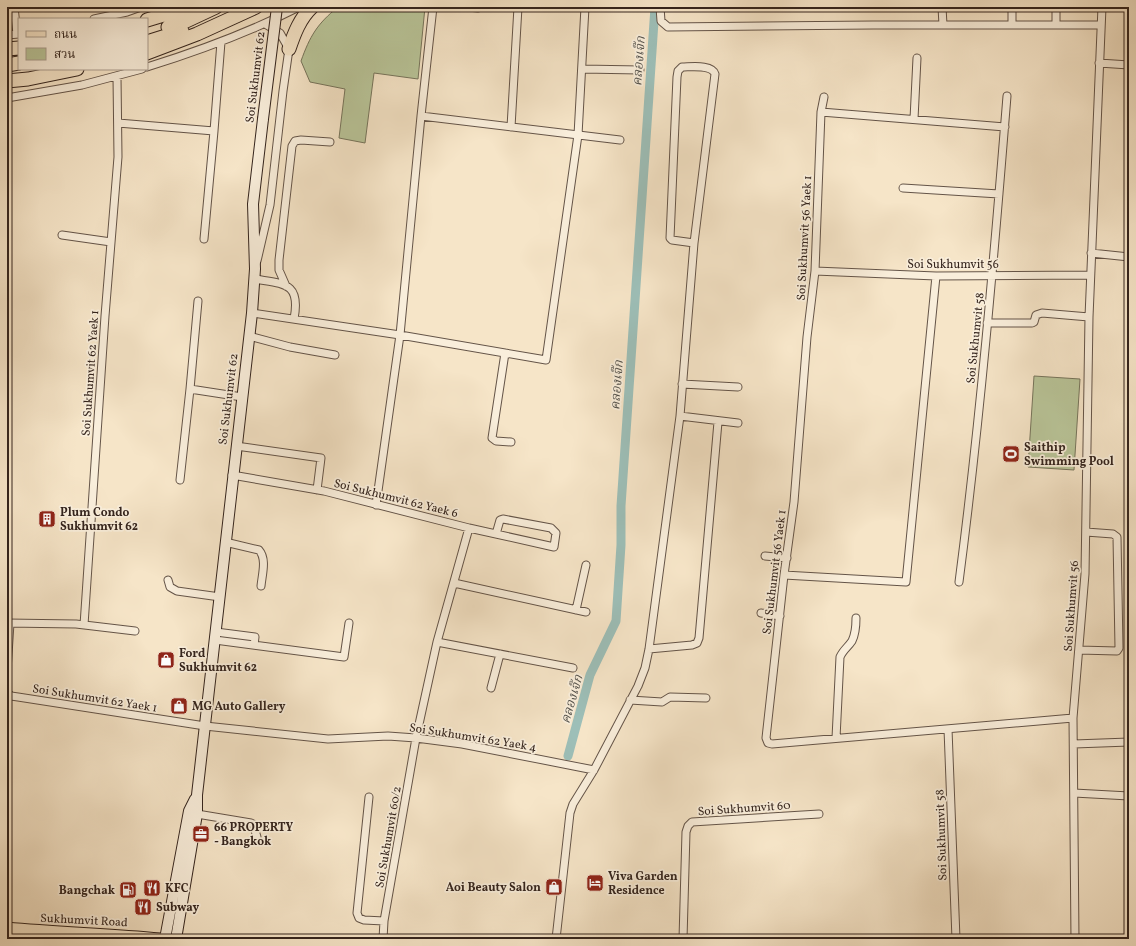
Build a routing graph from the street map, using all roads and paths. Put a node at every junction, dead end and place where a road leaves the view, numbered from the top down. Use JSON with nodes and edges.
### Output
{"nodes":[{"id":1,"x":14,"y":7,"type":"edge"},
{"id":2,"x":141,"y":7,"type":"edge"},
{"id":3,"x":190,"y":7,"type":"edge"},
{"id":4,"x":216,"y":7,"type":"edge"},
{"id":5,"x":239,"y":7,"type":"edge"},
{"id":6,"x":256,"y":7,"type":"edge"},
{"id":7,"x":277,"y":7,"type":"edge"},
{"id":8,"x":299,"y":7,"type":"edge"},
{"id":9,"x":312,"y":7,"type":"edge"},
{"id":10,"x":433,"y":7,"type":"edge"},
{"id":11,"x":468,"y":7,"type":"edge"},
{"id":12,"x":518,"y":7,"type":"edge"},
{"id":13,"x":585,"y":7,"type":"edge"},
{"id":14,"x":660,"y":7,"type":"edge"},
{"id":15,"x":942,"y":7,"type":"edge"},
{"id":16,"x":1012,"y":7,"type":"edge"},
{"id":17,"x":1056,"y":7,"type":"edge"},
{"id":18,"x":1102,"y":7,"type":"edge"},
{"id":19,"x":478,"y":8,"type":"edge"},
{"id":20,"x":127,"y":10,"type":"edge"},
{"id":21,"x":98,"y":18,"type":"edge"},
{"id":22,"x":148,"y":20,"type":"edge"},
{"id":23,"x":265,"y":24,"type":"junction"},
{"id":24,"x":1056,"y":24,"type":"junction"},
{"id":25,"x":943,"y":25,"type":"junction"},
{"id":26,"x":1012,"y":25,"type":"junction"},
{"id":27,"x":1101,"y":25,"type":"junction"},
{"id":28,"x":18,"y":34,"type":"edge"},
{"id":29,"x":148,"y":34,"type":"edge"},
{"id":30,"x":7,"y":35,"type":"edge"},
{"id":31,"x":148,"y":42,"type":"edge"},
{"id":32,"x":221,"y":42,"type":"junction"},
{"id":33,"x":18,"y":48,"type":"edge"},
{"id":34,"x":7,"y":49,"type":"edge"},
{"id":35,"x":289,"y":49,"type":"junction"},
{"id":36,"x":148,"y":53,"type":"edge"},
{"id":37,"x":917,"y":58,"type":"dead end"},
{"id":38,"x":18,"y":63,"type":"edge"},
{"id":39,"x":1099,"y":63,"type":"junction"},
{"id":40,"x":7,"y":65,"type":"edge"},
{"id":41,"x":1129,"y":65,"type":"edge"},
{"id":42,"x":148,"y":67,"type":"edge"},
{"id":43,"x":18,"y":68,"type":"edge"},
{"id":44,"x":7,"y":69,"type":"edge"},
{"id":45,"x":582,"y":69,"type":"junction"},
{"id":46,"x":72,"y":70,"type":"edge"},
{"id":47,"x":139,"y":70,"type":"edge"},
{"id":48,"x":640,"y":70,"type":"dead end"},
{"id":49,"x":117,"y":77,"type":"junction"},
{"id":50,"x":7,"y":80,"type":"edge"},
{"id":51,"x":1007,"y":96,"type":"dead end"},
{"id":52,"x":824,"y":97,"type":"dead end"},
{"id":53,"x":7,"y":98,"type":"edge"},
{"id":54,"x":7,"y":110,"type":"edge"},
{"id":55,"x":821,"y":112,"type":"junction"},
{"id":56,"x":420,"y":116,"type":"junction"},
{"id":57,"x":914,"y":119,"type":"junction"},
{"id":58,"x":118,"y":122,"type":"junction"},
{"id":59,"x":511,"y":127,"type":"junction"},
{"id":60,"x":1005,"y":127,"type":"junction"},
{"id":61,"x":7,"y":129,"type":"edge"},
{"id":62,"x":214,"y":131,"type":"junction"},
{"id":63,"x":578,"y":135,"type":"junction"},
{"id":64,"x":620,"y":140,"type":"dead end"},
{"id":65,"x":330,"y":142,"type":"dead end"},
{"id":66,"x":903,"y":188,"type":"dead end"},
{"id":67,"x":999,"y":194,"type":"junction"},
{"id":68,"x":62,"y":235,"type":"dead end"},
{"id":69,"x":204,"y":238,"type":"dead end"},
{"id":70,"x":111,"y":242,"type":"junction"},
{"id":71,"x":694,"y":243,"type":"junction"},
{"id":72,"x":1091,"y":253,"type":"junction"},
{"id":73,"x":1129,"y":257,"type":"edge"},
{"id":74,"x":815,"y":271,"type":"junction"},
{"id":75,"x":255,"y":274,"type":"junction"},
{"id":76,"x":993,"y":275,"type":"junction"},
{"id":77,"x":1090,"y":275,"type":"junction"},
{"id":78,"x":936,"y":276,"type":"junction"},
{"id":79,"x":286,"y":286,"type":"junction"},
{"id":80,"x":198,"y":300,"type":"dead end"},
{"id":81,"x":252,"y":313,"type":"junction"},
{"id":82,"x":1089,"y":316,"type":"junction"},
{"id":83,"x":294,"y":319,"type":"junction"},
{"id":84,"x":987,"y":323,"type":"junction"},
{"id":85,"x":400,"y":335,"type":"junction"},
{"id":86,"x":249,"y":336,"type":"junction"},
{"id":87,"x":505,"y":353,"type":"junction"},
{"id":88,"x":335,"y":355,"type":"dead end"},
{"id":89,"x":682,"y":384,"type":"junction"},
{"id":90,"x":738,"y":387,"type":"dead end"},
{"id":91,"x":190,"y":389,"type":"junction"},
{"id":92,"x":242,"y":397,"type":"junction"},
{"id":93,"x":680,"y":416,"type":"junction"},
{"id":94,"x":718,"y":422,"type":"junction"},
{"id":95,"x":738,"y":423,"type":"dead end"},
{"id":96,"x":511,"y":442,"type":"dead end"},
{"id":97,"x":236,"y":446,"type":"junction"},
{"id":98,"x":232,"y":475,"type":"junction"},
{"id":99,"x":180,"y":480,"type":"dead end"},
{"id":100,"x":316,"y":490,"type":"junction"},
{"id":101,"x":376,"y":505,"type":"junction"},
{"id":102,"x":469,"y":528,"type":"junction"},
{"id":103,"x":1086,"y":532,"type":"junction"},
{"id":104,"x":496,"y":534,"type":"junction"},
{"id":105,"x":225,"y":542,"type":"junction"},
{"id":106,"x":765,"y":556,"type":"dead end"},
{"id":107,"x":787,"y":558,"type":"junction"},
{"id":108,"x":586,"y":565,"type":"dead end"},
{"id":109,"x":784,"y":576,"type":"junction"},
{"id":110,"x":168,"y":580,"type":"dead end"},
{"id":111,"x":959,"y":582,"type":"dead end"},
{"id":112,"x":454,"y":583,"type":"junction"},
{"id":113,"x":261,"y":586,"type":"dead end"},
{"id":114,"x":220,"y":597,"type":"junction"},
{"id":115,"x":576,"y":610,"type":"junction"},
{"id":116,"x":586,"y":612,"type":"dead end"},
{"id":117,"x":761,"y":614,"type":"dead end"},
{"id":118,"x":780,"y":616,"type":"junction"},
{"id":119,"x":856,"y":618,"type":"dead end"},
{"id":120,"x":8,"y":623,"type":"edge"},
{"id":121,"x":349,"y":623,"type":"dead end"},
{"id":122,"x":84,"y":625,"type":"junction"},
{"id":123,"x":135,"y":631,"type":"dead end"},
{"id":124,"x":216,"y":636,"type":"junction"},
{"id":125,"x":438,"y":642,"type":"junction"},
{"id":126,"x":649,"y":649,"type":"junction"},
{"id":127,"x":1079,"y":650,"type":"junction"},
{"id":128,"x":500,"y":654,"type":"junction"},
{"id":129,"x":573,"y":668,"type":"dead end"},
{"id":130,"x":7,"y":671,"type":"edge"},
{"id":131,"x":491,"y":688,"type":"dead end"},
{"id":132,"x":7,"y":692,"type":"edge"},
{"id":133,"x":706,"y":698,"type":"dead end"},
{"id":134,"x":630,"y":700,"type":"junction"},
{"id":135,"x":1074,"y":718,"type":"junction"},
{"id":136,"x":205,"y":726,"type":"junction"},
{"id":137,"x":948,"y":729,"type":"junction"},
{"id":138,"x":416,"y":738,"type":"junction"},
{"id":139,"x":836,"y":738,"type":"junction"},
{"id":140,"x":1129,"y":742,"type":"edge"},
{"id":141,"x":1074,"y":744,"type":"junction"},
{"id":142,"x":594,"y":770,"type":"junction"},
{"id":143,"x":1074,"y":794,"type":"junction"},
{"id":144,"x":197,"y":795,"type":"junction"},
{"id":145,"x":1129,"y":796,"type":"edge"},
{"id":146,"x":369,"y":797,"type":"dead end"},
{"id":147,"x":197,"y":814,"type":"junction"},
{"id":148,"x":819,"y":814,"type":"dead end"},
{"id":149,"x":257,"y":837,"type":"dead end"},
{"id":150,"x":384,"y":921,"type":"junction"},
{"id":151,"x":7,"y":928,"type":"edge"},
{"id":152,"x":160,"y":939,"type":"edge"},
{"id":153,"x":165,"y":939,"type":"edge"},
{"id":154,"x":176,"y":939,"type":"edge"},
{"id":155,"x":382,"y":939,"type":"edge"},
{"id":156,"x":556,"y":939,"type":"edge"},
{"id":157,"x":683,"y":939,"type":"edge"},
{"id":158,"x":956,"y":939,"type":"edge"},
{"id":159,"x":1075,"y":939,"type":"edge"}],
"edges":[{"from":1,"to":28,"type":"street"},
{"from":2,"to":20,"type":"street"},
{"from":3,"to":22,"type":"highway"},
{"from":4,"to":29,"type":"highway"},
{"from":5,"to":31,"type":"highway"},
{"from":6,"to":36,"type":"highway"},
{"from":7,"to":75,"type":"street","name":"Soi Sukhumvit 62","bridge":true},
{"from":8,"to":23,"type":"street"},
{"from":9,"to":35,"type":"highway"},
{"from":10,"to":56,"type":"street"},
{"from":11,"to":19,"type":"street"},
{"from":12,"to":59,"type":"street"},
{"from":13,"to":45,"type":"street"},
{"from":14,"to":25,"type":"street"},
{"from":15,"to":25,"type":"street"},
{"from":16,"to":26,"type":"street"},
{"from":17,"to":24,"type":"street"},
{"from":18,"to":27,"type":"street","name":"Soi Sukhumvit 56"},
{"from":20,"to":21,"type":"street"},
{"from":23,"to":32,"type":"street"},
{"from":23,"to":35,"type":"street"},
{"from":24,"to":26,"type":"street"},
{"from":24,"to":27,"type":"street"},
{"from":25,"to":26,"type":"street"},
{"from":27,"to":39,"type":"street","name":"Soi Sukhumvit 56"},
{"from":28,"to":30,"type":"street"},
{"from":32,"to":42,"type":"street"},
{"from":32,"to":62,"type":"street"},
{"from":33,"to":34,"type":"highway"},
{"from":35,"to":75,"type":"street"},
{"from":37,"to":57,"type":"street"},
{"from":38,"to":40,"type":"highway"},
{"from":39,"to":41,"type":"street"},
{"from":39,"to":72,"type":"street","name":"Soi Sukhumvit 56"},
{"from":43,"to":44,"type":"highway"},
{"from":45,"to":48,"type":"street"},
{"from":45,"to":63,"type":"street"},
{"from":46,"to":50,"type":"highway"},
{"from":47,"to":49,"type":"street"},
{"from":49,"to":53,"type":"street"},
{"from":49,"to":58,"type":"street","name":"Soi Sukhumvit 62 Yaek 1"},
{"from":51,"to":60,"type":"street","name":"Soi Sukhumvit 58"},
{"from":52,"to":55,"type":"street","name":"Soi Sukhumvit 56 Yaek 1"},
{"from":54,"to":61,"type":"street"},
{"from":55,"to":57,"type":"street"},
{"from":55,"to":74,"type":"street","name":"Soi Sukhumvit 56 Yaek 1"},
{"from":56,"to":59,"type":"street"},
{"from":56,"to":85,"type":"street"},
{"from":57,"to":60,"type":"street"},
{"from":58,"to":62,"type":"street"},
{"from":58,"to":70,"type":"street","name":"Soi Sukhumvit 62 Yaek 1"},
{"from":59,"to":63,"type":"street"},
{"from":60,"to":67,"type":"street","name":"Soi Sukhumvit 58"},
{"from":62,"to":69,"type":"street"},
{"from":63,"to":64,"type":"street"},
{"from":63,"to":87,"type":"street"},
{"from":65,"to":79,"type":"street"},
{"from":66,"to":67,"type":"street"},
{"from":67,"to":76,"type":"street","name":"Soi Sukhumvit 58"},
{"from":68,"to":70,"type":"street"},
{"from":70,"to":122,"type":"street","name":"Soi Sukhumvit 62 Yaek 1"},
{"from":71,"to":71,"type":"street"},
{"from":71,"to":89,"type":"street"},
{"from":72,"to":73,"type":"street"},
{"from":72,"to":77,"type":"street","name":"Soi Sukhumvit 56"},
{"from":74,"to":78,"type":"street","name":"Soi Sukhumvit 56"},
{"from":74,"to":107,"type":"street","name":"Soi Sukhumvit 56 Yaek 1"},
{"from":75,"to":79,"type":"street"},
{"from":75,"to":81,"type":"street","name":"Soi Sukhumvit 62"},
{"from":76,"to":77,"type":"street","name":"Soi Sukhumvit 56"},
{"from":76,"to":78,"type":"street","name":"Soi Sukhumvit 56"},
{"from":76,"to":84,"type":"street","name":"Soi Sukhumvit 58"},
{"from":77,"to":82,"type":"street","name":"Soi Sukhumvit 56"},
{"from":78,"to":109,"type":"street"},
{"from":79,"to":83,"type":"street"},
{"from":80,"to":91,"type":"street"},
{"from":81,"to":83,"type":"street"},
{"from":81,"to":86,"type":"street","name":"Soi Sukhumvit 62"},
{"from":82,"to":84,"type":"street"},
{"from":82,"to":103,"type":"street","name":"Soi Sukhumvit 56"},
{"from":83,"to":85,"type":"street"},
{"from":84,"to":111,"type":"street","name":"Soi Sukhumvit 58"},
{"from":85,"to":87,"type":"street"},
{"from":85,"to":101,"type":"street"},
{"from":86,"to":88,"type":"street"},
{"from":86,"to":92,"type":"street","name":"Soi Sukhumvit 62"},
{"from":87,"to":96,"type":"street"},
{"from":89,"to":90,"type":"street"},
{"from":89,"to":93,"type":"street"},
{"from":91,"to":92,"type":"street"},
{"from":91,"to":99,"type":"street"},
{"from":92,"to":97,"type":"street","name":"Soi Sukhumvit 62"},
{"from":93,"to":94,"type":"street"},
{"from":93,"to":126,"type":"street"},
{"from":94,"to":95,"type":"street"},
{"from":94,"to":126,"type":"street"},
{"from":97,"to":98,"type":"street","name":"Soi Sukhumvit 62"},
{"from":97,"to":100,"type":"street"},
{"from":98,"to":100,"type":"street","name":"Soi Sukhumvit 62 Yaek 6"},
{"from":98,"to":105,"type":"street","name":"Soi Sukhumvit 62"},
{"from":100,"to":101,"type":"street","name":"Soi Sukhumvit 62 Yaek 6"},
{"from":101,"to":102,"type":"street","name":"Soi Sukhumvit 62 Yaek 6"},
{"from":102,"to":104,"type":"street","name":"Soi Sukhumvit 62 Yaek 6"},
{"from":102,"to":112,"type":"street","name":"Soi Sukhumvit 60/2"},
{"from":103,"to":127,"type":"street","name":"Soi Sukhumvit 56"},
{"from":103,"to":127,"type":"street"},
{"from":104,"to":104,"type":"street","name":"Soi Sukhumvit 62 Yaek 6"},
{"from":105,"to":113,"type":"street"},
{"from":105,"to":114,"type":"street","name":"Soi Sukhumvit 62"},
{"from":106,"to":107,"type":"street"},
{"from":107,"to":109,"type":"street","name":"Soi Sukhumvit 56 Yaek 1"},
{"from":108,"to":115,"type":"street"},
{"from":109,"to":118,"type":"street","name":"Soi Sukhumvit 56 Yaek 1"},
{"from":110,"to":114,"type":"street"},
{"from":112,"to":115,"type":"street"},
{"from":112,"to":125,"type":"street","name":"Soi Sukhumvit 60/2"},
{"from":114,"to":124,"type":"street","name":"Soi Sukhumvit 62"},
{"from":115,"to":116,"type":"street"},
{"from":117,"to":118,"type":"street"},
{"from":118,"to":139,"type":"street","name":"Soi Sukhumvit 56 Yaek 1"},
{"from":119,"to":139,"type":"street"},
{"from":120,"to":122,"type":"street"},
{"from":120,"to":130,"type":"street"},
{"from":121,"to":124,"type":"street"},
{"from":122,"to":123,"type":"street"},
{"from":124,"to":136,"type":"street","name":"Soi Sukhumvit 62"},
{"from":125,"to":128,"type":"street"},
{"from":125,"to":138,"type":"street","name":"Soi Sukhumvit 60/2"},
{"from":126,"to":134,"type":"street"},
{"from":127,"to":135,"type":"street","name":"Soi Sukhumvit 56"},
{"from":128,"to":129,"type":"street"},
{"from":128,"to":131,"type":"street"},
{"from":132,"to":136,"type":"street","name":"Soi Sukhumvit 62 Yaek 1"},
{"from":133,"to":134,"type":"street"},
{"from":134,"to":142,"type":"street"},
{"from":135,"to":137,"type":"street","name":"Soi Sukhumvit 56 Yaek 1"},
{"from":135,"to":141,"type":"street","name":"Soi Sukhumvit 56"},
{"from":136,"to":138,"type":"street","name":"Soi Sukhumvit 62 Yaek 4"},
{"from":136,"to":144,"type":"street","name":"Soi Sukhumvit 62"},
{"from":137,"to":139,"type":"street","name":"Soi Sukhumvit 56 Yaek 1"},
{"from":137,"to":158,"type":"street","name":"Soi Sukhumvit 58"},
{"from":138,"to":142,"type":"street","name":"Soi Sukhumvit 62 Yaek 4"},
{"from":138,"to":150,"type":"street","name":"Soi Sukhumvit 60/2"},
{"from":140,"to":141,"type":"street"},
{"from":141,"to":143,"type":"street","name":"Soi Sukhumvit 56"},
{"from":142,"to":156,"type":"street"},
{"from":143,"to":145,"type":"street"},
{"from":143,"to":159,"type":"street","name":"Soi Sukhumvit 56"},
{"from":144,"to":147,"type":"street","name":"Soi Sukhumvit 62"},
{"from":144,"to":153,"type":"street","name":"Soi Sukhumvit 62"},
{"from":146,"to":150,"type":"street"},
{"from":147,"to":149,"type":"street"},
{"from":147,"to":154,"type":"street","name":"Soi Sukhumvit 62"},
{"from":148,"to":157,"type":"street","name":"Soi Sukhumvit 60"},
{"from":150,"to":155,"type":"street","name":"Soi Sukhumvit 60/2"},
{"from":151,"to":152,"type":"main road","name":"Sukhumvit Road"}]}
